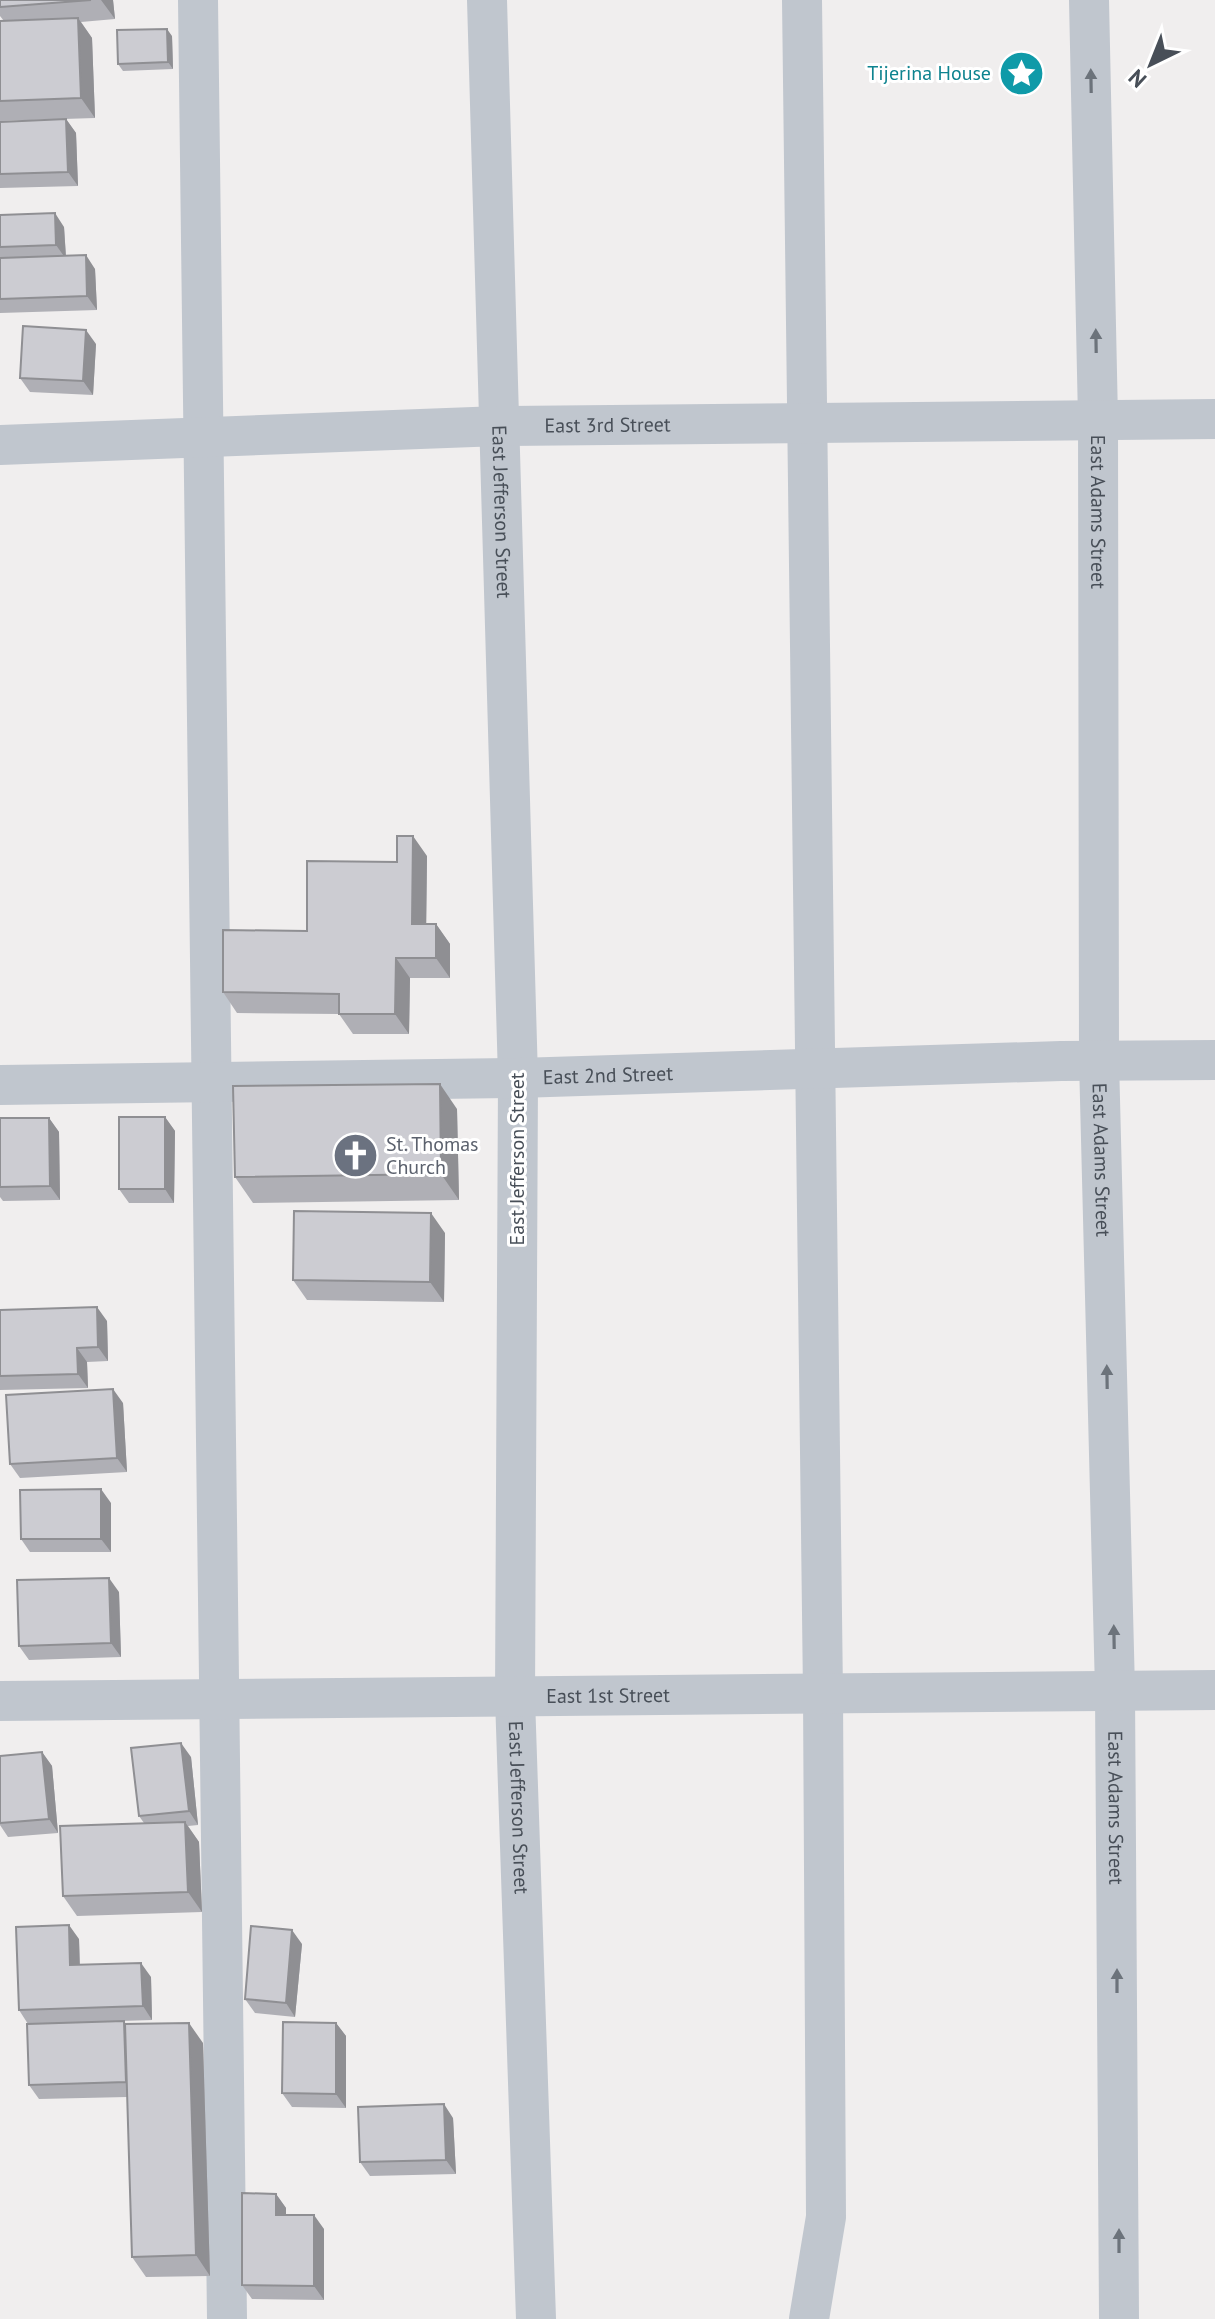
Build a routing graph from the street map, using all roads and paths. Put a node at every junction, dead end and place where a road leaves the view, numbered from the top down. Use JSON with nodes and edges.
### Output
{"nodes":[{"id":1,"x":198,"y":0,"type":"edge"},
{"id":2,"x":487,"y":0,"type":"edge"},
{"id":3,"x":802,"y":0,"type":"edge"},
{"id":4,"x":1089,"y":0,"type":"edge"},
{"id":5,"x":1098,"y":419,"type":"junction"},
{"id":6,"x":1215,"y":419,"type":"edge"},
{"id":7,"x":808,"y":422,"type":"junction"},
{"id":8,"x":500,"y":426,"type":"junction"},
{"id":9,"x":204,"y":437,"type":"junction"},
{"id":10,"x":0,"y":445,"type":"edge"},
{"id":11,"x":1099,"y":1060,"type":"junction"},
{"id":12,"x":1215,"y":1060,"type":"edge"},
{"id":13,"x":815,"y":1069,"type":"junction"},
{"id":14,"x":518,"y":1078,"type":"junction"},
{"id":15,"x":213,"y":1082,"type":"junction"},
{"id":16,"x":0,"y":1085,"type":"edge"},
{"id":17,"x":1115,"y":1690,"type":"junction"},
{"id":18,"x":1215,"y":1690,"type":"edge"},
{"id":19,"x":823,"y":1694,"type":"junction"},
{"id":20,"x":515,"y":1698,"type":"junction"},
{"id":21,"x":221,"y":1700,"type":"junction"},
{"id":22,"x":0,"y":1701,"type":"edge"},
{"id":23,"x":227,"y":2319,"type":"edge"},
{"id":24,"x":536,"y":2319,"type":"edge"},
{"id":25,"x":809,"y":2319,"type":"edge"},
{"id":26,"x":1119,"y":2319,"type":"edge"}],
"edges":[{"from":1,"to":9,"type":"street"},
{"from":2,"to":8,"type":"street","name":"East Jefferson Street"},
{"from":3,"to":7,"type":"street"},
{"from":5,"to":4,"type":"street","name":"East Adams Street","one_way":true},
{"from":5,"to":6,"type":"street","name":"East 3rd Street"},
{"from":5,"to":7,"type":"street","name":"East 3rd Street"},
{"from":5,"to":11,"type":"street","name":"East Adams Street"},
{"from":7,"to":8,"type":"street","name":"East 3rd Street"},
{"from":7,"to":13,"type":"street"},
{"from":8,"to":9,"type":"street","name":"East 3rd Street"},
{"from":8,"to":14,"type":"street","name":"East Jefferson Street"},
{"from":9,"to":10,"type":"street","name":"East 3rd Street"},
{"from":9,"to":15,"type":"street"},
{"from":11,"to":12,"type":"street","name":"East 2nd Street"},
{"from":11,"to":13,"type":"street","name":"East 2nd Street"},
{"from":17,"to":11,"type":"street","name":"East Adams Street","one_way":true},
{"from":13,"to":14,"type":"street","name":"East 2nd Street"},
{"from":13,"to":19,"type":"street"},
{"from":14,"to":15,"type":"street","name":"East 2nd Street"},
{"from":14,"to":20,"type":"street","name":"East Jefferson Street"},
{"from":15,"to":16,"type":"street","name":"East 2nd Street"},
{"from":15,"to":21,"type":"street"},
{"from":17,"to":18,"type":"street","name":"East 1st Street"},
{"from":17,"to":19,"type":"street","name":"East 1st Street"},
{"from":26,"to":17,"type":"street","name":"East Adams Street","one_way":true},
{"from":19,"to":20,"type":"street","name":"East 1st Street"},
{"from":19,"to":25,"type":"street"},
{"from":20,"to":21,"type":"street","name":"East 1st Street"},
{"from":20,"to":24,"type":"street","name":"East Jefferson Street"},
{"from":21,"to":22,"type":"street","name":"East 1st Street"},
{"from":21,"to":23,"type":"street"}]}
